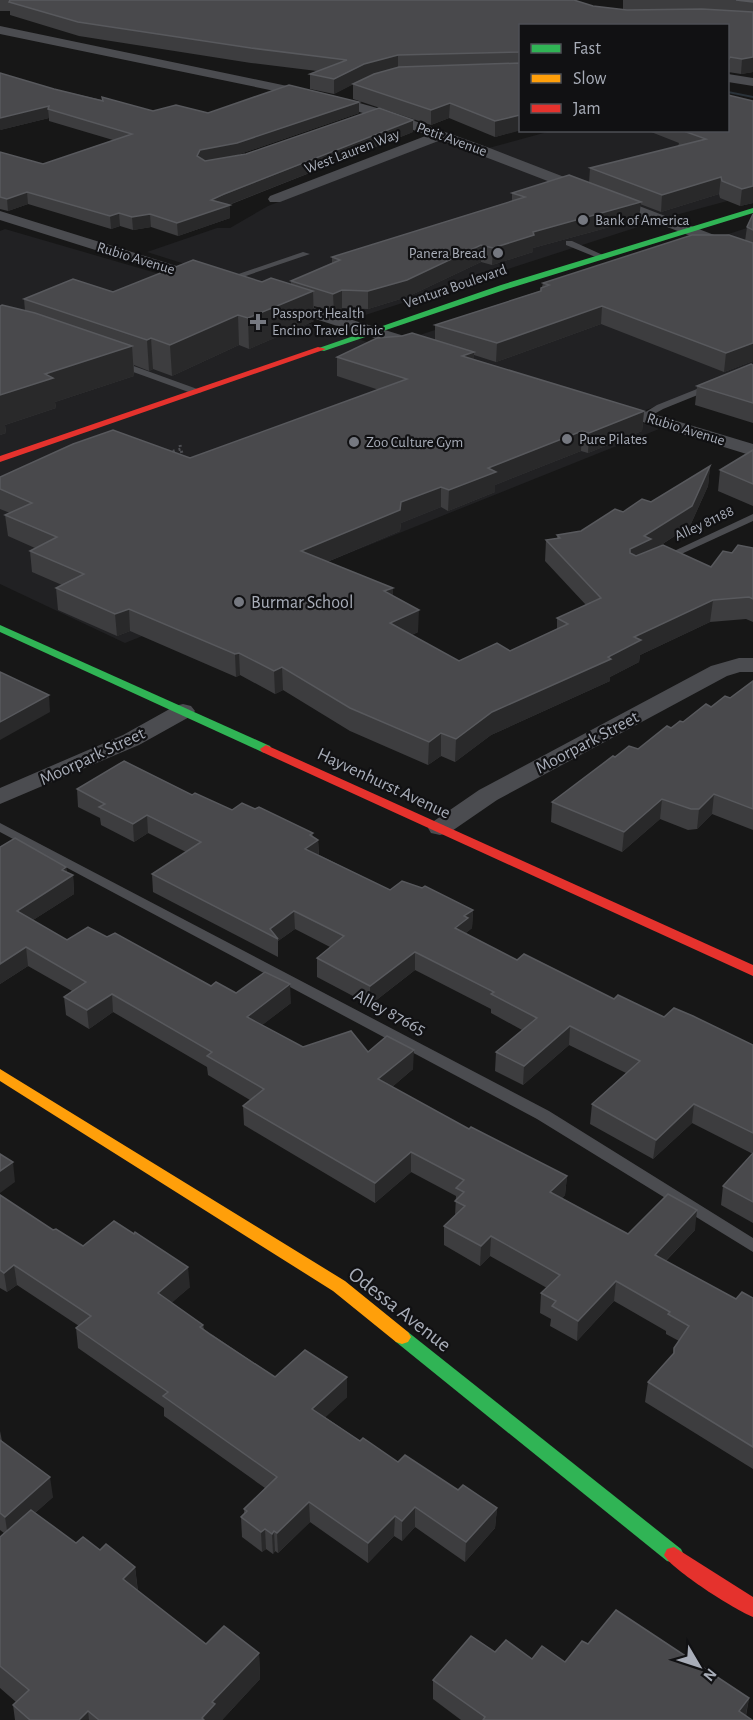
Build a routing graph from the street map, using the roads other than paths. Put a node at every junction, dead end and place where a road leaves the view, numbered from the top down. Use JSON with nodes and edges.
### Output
{"nodes":[{"id":1,"x":0,"y":30,"type":"edge"},
{"id":2,"x":729,"y":78,"type":"edge"},
{"id":3,"x":753,"y":82,"type":"edge"},
{"id":4,"x":352,"y":92,"type":"edge"},
{"id":5,"x":335,"y":100,"type":"junction"},
{"id":6,"x":379,"y":112,"type":"junction"},
{"id":7,"x":353,"y":122,"type":"edge"},
{"id":8,"x":441,"y":135,"type":"junction"},
{"id":9,"x":275,"y":199,"type":"dead end"},
{"id":10,"x":753,"y":210,"type":"edge"},
{"id":11,"x":0,"y":215,"type":"edge"},
{"id":12,"x":686,"y":230,"type":"junction"},
{"id":13,"x":569,"y":243,"type":"edge"},
{"id":14,"x":306,"y":254,"type":"dead end"},
{"id":15,"x":601,"y":255,"type":"junction"},
{"id":16,"x":753,"y":255,"type":"edge"},
{"id":17,"x":218,"y":283,"type":"junction"},
{"id":18,"x":239,"y":290,"type":"edge"},
{"id":19,"x":261,"y":297,"type":"edge"},
{"id":20,"x":374,"y":332,"type":"junction"},
{"id":21,"x":433,"y":351,"type":"edge"},
{"id":22,"x":105,"y":359,"type":"edge"},
{"id":23,"x":722,"y":382,"type":"edge"},
{"id":24,"x":198,"y":392,"type":"junction"},
{"id":25,"x":599,"y":402,"type":"edge"},
{"id":26,"x":644,"y":416,"type":"junction"},
{"id":27,"x":753,"y":450,"type":"edge"},
{"id":28,"x":0,"y":459,"type":"edge"},
{"id":29,"x":753,"y":517,"type":"edge"},
{"id":30,"x":656,"y":562,"type":"edge"},
{"id":31,"x":0,"y":628,"type":"edge"},
{"id":32,"x":746,"y":665,"type":"edge"},
{"id":33,"x":183,"y":711,"type":"junction"},
{"id":34,"x":0,"y":797,"type":"edge"},
{"id":35,"x":0,"y":827,"type":"edge"},
{"id":36,"x":440,"y":828,"type":"junction"},
{"id":37,"x":753,"y":971,"type":"edge"},
{"id":38,"x":0,"y":1074,"type":"edge"},
{"id":39,"x":753,"y":1246,"type":"edge"},
{"id":40,"x":753,"y":1608,"type":"edge"}],
"edges":[{"from":1,"to":5,"type":"street","name":"Petit Avenue"},
{"from":2,"to":3,"type":"street"},
{"from":4,"to":5,"type":"street"},
{"from":5,"to":6,"type":"street","name":"Petit Avenue"},
{"from":6,"to":7,"type":"street"},
{"from":6,"to":8,"type":"street","name":"Petit Avenue"},
{"from":8,"to":9,"type":"street","name":"West Lauren Way"},
{"from":8,"to":12,"type":"street","name":"Petit Avenue"},
{"from":10,"to":12,"type":"main road","name":"Ventura Boulevard"},
{"from":11,"to":17,"type":"street","name":"Rubio Avenue"},
{"from":12,"to":15,"type":"main road","name":"Ventura Boulevard"},
{"from":12,"to":16,"type":"street","name":"Petit Avenue"},
{"from":13,"to":15,"type":"lane"},
{"from":14,"to":17,"type":"lane"},
{"from":15,"to":20,"type":"main road","name":"Ventura Boulevard"},
{"from":17,"to":18,"type":"street","name":"Rubio Avenue"},
{"from":19,"to":20,"type":"street"},
{"from":20,"to":21,"type":"street"},
{"from":20,"to":24,"type":"main road","name":"Ventura Boulevard"},
{"from":22,"to":24,"type":"lane"},
{"from":23,"to":26,"type":"lane"},
{"from":24,"to":28,"type":"main road","name":"Ventura Boulevard"},
{"from":25,"to":26,"type":"street","name":"Rubio Avenue"},
{"from":26,"to":27,"type":"street","name":"Rubio Avenue"},
{"from":29,"to":30,"type":"lane","name":"Alley 81188"},
{"from":31,"to":33,"type":"main road","name":"Hayvenhurst Avenue"},
{"from":32,"to":36,"type":"street","name":"Moorpark Street"},
{"from":33,"to":34,"type":"street","name":"Moorpark Street"},
{"from":33,"to":36,"type":"main road","name":"Hayvenhurst Avenue"},
{"from":35,"to":39,"type":"lane","name":"Alley 87665"},
{"from":36,"to":37,"type":"main road","name":"Hayvenhurst Avenue"},
{"from":38,"to":40,"type":"main road","name":"Odessa Avenue"}]}
